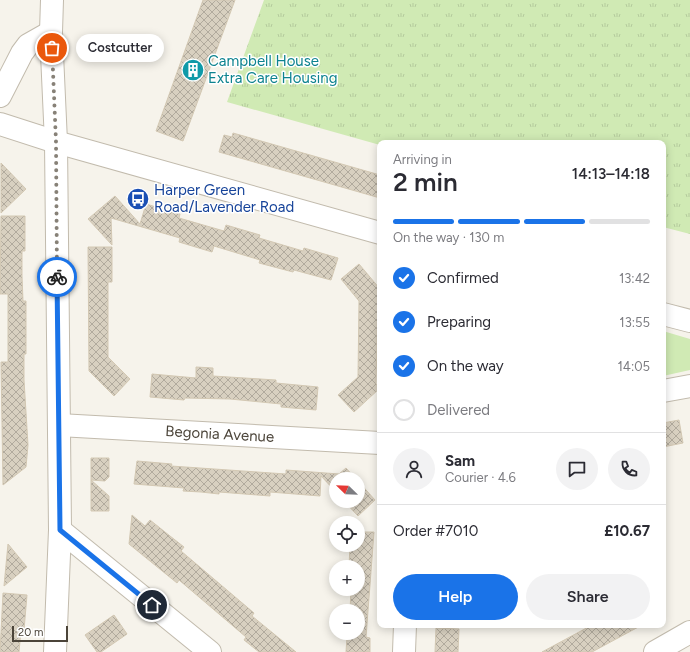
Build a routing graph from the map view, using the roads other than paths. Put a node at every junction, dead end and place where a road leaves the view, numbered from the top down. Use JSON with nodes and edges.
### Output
{"nodes":[{"id":1,"x":47,"y":2,"type":"edge"},
{"id":2,"x":51,"y":32,"type":"junction"},
{"id":3,"x":0,"y":96,"type":"edge"},
{"id":4,"x":0,"y":124,"type":"edge"},
{"id":5,"x":56,"y":142,"type":"junction"},
{"id":6,"x":377,"y":232,"type":"edge"},
{"id":7,"x":666,"y":315,"type":"edge"},
{"id":8,"x":690,"y":321,"type":"edge"},
{"id":9,"x":690,"y":386,"type":"edge"},
{"id":10,"x":666,"y":390,"type":"edge"},
{"id":11,"x":59,"y":425,"type":"junction"},
{"id":12,"x":377,"y":443,"type":"edge"},
{"id":13,"x":60,"y":530,"type":"junction"},
{"id":14,"x":405,"y":628,"type":"edge"},
{"id":15,"x":690,"y":632,"type":"edge"},
{"id":16,"x":55,"y":652,"type":"edge"},
{"id":17,"x":210,"y":652,"type":"edge"},
{"id":18,"x":404,"y":652,"type":"edge"},
{"id":19,"x":655,"y":652,"type":"edge"}],
"edges":[{"from":1,"to":2,"type":"street"},
{"from":2,"to":3,"type":"street"},
{"from":2,"to":5,"type":"street"},
{"from":4,"to":5,"type":"street"},
{"from":5,"to":6,"type":"street"},
{"from":5,"to":11,"type":"street"},
{"from":7,"to":8,"type":"street"},
{"from":9,"to":10,"type":"street"},
{"from":11,"to":12,"type":"street","name":"Begonia Avenue"},
{"from":11,"to":13,"type":"street"},
{"from":13,"to":16,"type":"street"},
{"from":13,"to":17,"type":"street"},
{"from":14,"to":18,"type":"street"},
{"from":15,"to":19,"type":"street"}]}
